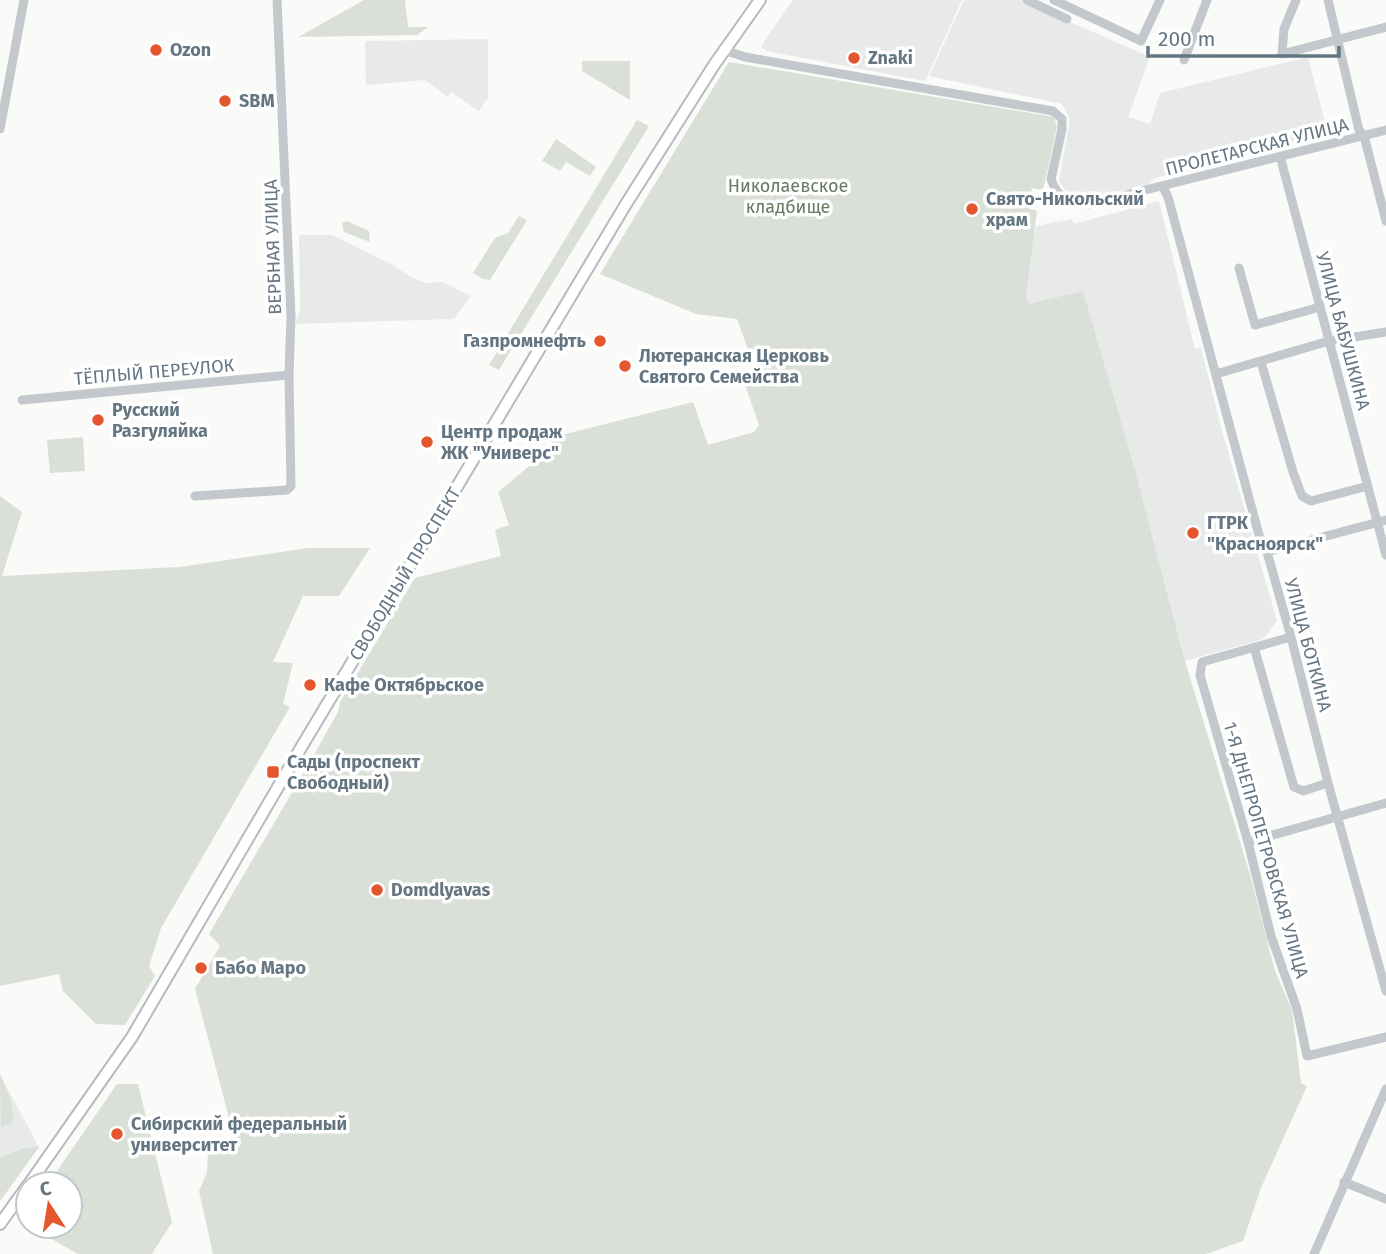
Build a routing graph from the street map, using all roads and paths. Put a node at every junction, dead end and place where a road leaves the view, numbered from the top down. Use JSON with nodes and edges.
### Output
{"nodes":[{"id":1,"x":24,"y":0,"type":"edge"},
{"id":2,"x":277,"y":0,"type":"edge"},
{"id":3,"x":760,"y":0,"type":"edge"},
{"id":4,"x":1027,"y":0,"type":"edge"},
{"id":5,"x":1054,"y":0,"type":"edge"},
{"id":6,"x":1160,"y":0,"type":"edge"},
{"id":7,"x":1208,"y":0,"type":"edge"},
{"id":8,"x":1296,"y":0,"type":"edge"},
{"id":9,"x":1328,"y":0,"type":"edge"},
{"id":10,"x":1067,"y":19,"type":"dead end"},
{"id":11,"x":1386,"y":27,"type":"edge"},
{"id":12,"x":1337,"y":39,"type":"junction"},
{"id":13,"x":724,"y":50,"type":"junction"},
{"id":14,"x":1184,"y":60,"type":"dead end"},
{"id":15,"x":0,"y":129,"type":"edge"},
{"id":16,"x":1386,"y":130,"type":"edge"},
{"id":17,"x":1364,"y":136,"type":"junction"},
{"id":18,"x":1280,"y":156,"type":"junction"},
{"id":19,"x":1163,"y":187,"type":"junction"},
{"id":20,"x":1386,"y":221,"type":"edge"},
{"id":21,"x":1239,"y":268,"type":"dead end"},
{"id":22,"x":1320,"y":307,"type":"junction"},
{"id":23,"x":1386,"y":332,"type":"edge"},
{"id":24,"x":1329,"y":341,"type":"junction"},
{"id":25,"x":1261,"y":362,"type":"junction"},
{"id":26,"x":1216,"y":374,"type":"junction"},
{"id":27,"x":289,"y":375,"type":"junction"},
{"id":28,"x":22,"y":400,"type":"dead end"},
{"id":29,"x":1368,"y":486,"type":"junction"},
{"id":30,"x":195,"y":496,"type":"dead end"},
{"id":31,"x":1382,"y":521,"type":"edge"},
{"id":32,"x":1267,"y":552,"type":"junction"},
{"id":33,"x":1386,"y":555,"type":"edge"},
{"id":34,"x":1291,"y":637,"type":"junction"},
{"id":35,"x":1254,"y":647,"type":"junction"},
{"id":36,"x":1328,"y":783,"type":"junction"},
{"id":37,"x":1386,"y":803,"type":"edge"},
{"id":38,"x":1338,"y":815,"type":"junction"},
{"id":39,"x":1248,"y":842,"type":"junction"},
{"id":40,"x":1386,"y":991,"type":"edge"},
{"id":41,"x":1386,"y":1037,"type":"edge"},
{"id":42,"x":1386,"y":1089,"type":"edge"},
{"id":43,"x":38,"y":1170,"type":"edge"},
{"id":44,"x":1344,"y":1182,"type":"junction"},
{"id":45,"x":1386,"y":1199,"type":"edge"},
{"id":46,"x":14,"y":1204,"type":"edge"},
{"id":47,"x":0,"y":1224,"type":"edge"},
{"id":48,"x":1314,"y":1254,"type":"edge"}],
"edges":[{"from":1,"to":15,"type":"street"},
{"from":2,"to":27,"type":"street","name":"ВЕРБНАЯ УЛИЦА"},
{"from":3,"to":13,"type":"main road","name":"СВОБОДНЫЙ ПРОСПЕКТ"},
{"from":4,"to":10,"type":"street"},
{"from":5,"to":6,"type":"street"},
{"from":7,"to":14,"type":"street"},
{"from":8,"to":12,"type":"street"},
{"from":9,"to":12,"type":"street"},
{"from":11,"to":12,"type":"street"},
{"from":12,"to":17,"type":"street"},
{"from":13,"to":19,"type":"street","name":"ПРОЛЕТАРСКАЯ УЛИЦА"},
{"from":13,"to":43,"type":"main road","name":"СВОБОДНЫЙ ПРОСПЕКТ"},
{"from":16,"to":17,"type":"street","name":"ПРОЛЕТАРСКАЯ УЛИЦА"},
{"from":17,"to":18,"type":"street","name":"ПРОЛЕТАРСКАЯ УЛИЦА"},
{"from":17,"to":20,"type":"street"},
{"from":18,"to":19,"type":"street","name":"ПРОЛЕТАРСКАЯ УЛИЦА"},
{"from":18,"to":22,"type":"street","name":"УЛИЦА БАБУШКИНА"},
{"from":19,"to":26,"type":"street","name":"УЛИЦА БОТКИНА"},
{"from":21,"to":22,"type":"street"},
{"from":22,"to":24,"type":"street","name":"УЛИЦА БАБУШКИНА"},
{"from":23,"to":24,"type":"street"},
{"from":24,"to":25,"type":"street"},
{"from":24,"to":29,"type":"street","name":"УЛИЦА БАБУШКИНА"},
{"from":25,"to":26,"type":"street"},
{"from":25,"to":29,"type":"street"},
{"from":26,"to":32,"type":"street","name":"УЛИЦА БОТКИНА"},
{"from":27,"to":28,"type":"street","name":"ТЁПЛЫЙ ПЕРЕУЛОК"},
{"from":27,"to":30,"type":"street","name":"ВЕРБНАЯ УЛИЦА"},
{"from":29,"to":31,"type":"street","name":"УЛИЦА БАБУШКИНА"},
{"from":31,"to":32,"type":"street"},
{"from":31,"to":33,"type":"street","name":"УЛИЦА БАБУШКИНА"},
{"from":32,"to":34,"type":"street","name":"УЛИЦА БОТКИНА"},
{"from":34,"to":35,"type":"street","name":"1-Я ДНЕПРОПЕТРОВСКАЯ УЛИЦА"},
{"from":34,"to":36,"type":"street","name":"УЛИЦА БОТКИНА"},
{"from":35,"to":36,"type":"street"},
{"from":35,"to":39,"type":"street","name":"1-Я ДНЕПРОПЕТРОВСКАЯ УЛИЦА"},
{"from":36,"to":38,"type":"street","name":"УЛИЦА БОТКИНА"},
{"from":37,"to":38,"type":"street"},
{"from":38,"to":39,"type":"street"},
{"from":38,"to":40,"type":"street","name":"УЛИЦА БОТКИНА"},
{"from":39,"to":41,"type":"street","name":"1-Я ДНЕПРОПЕТРОВСКАЯ УЛИЦА"},
{"from":42,"to":44,"type":"street"},
{"from":44,"to":45,"type":"street"},
{"from":44,"to":48,"type":"street"},
{"from":46,"to":47,"type":"main road","name":"СВОБОДНЫЙ ПРОСПЕКТ"}]}
